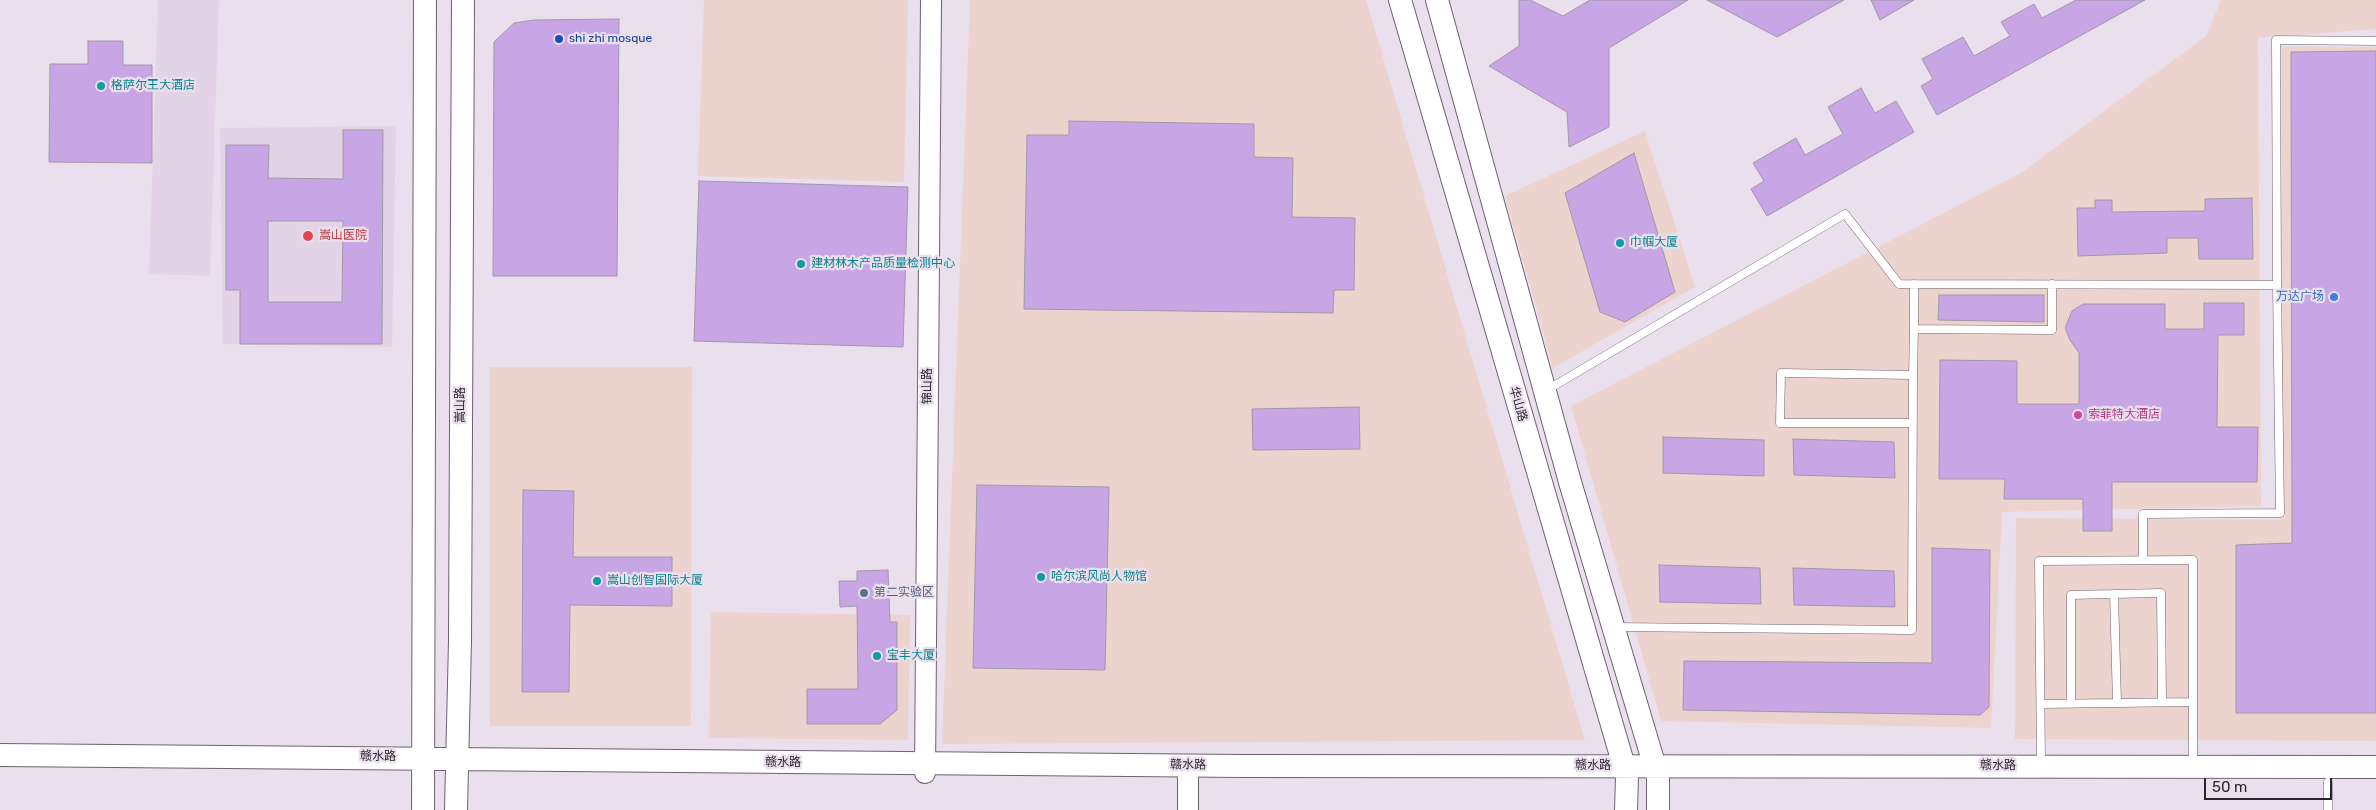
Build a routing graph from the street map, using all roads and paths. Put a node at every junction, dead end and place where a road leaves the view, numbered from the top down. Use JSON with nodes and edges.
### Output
{"nodes":[{"id":1,"x":425,"y":0,"type":"edge"},
{"id":2,"x":463,"y":0,"type":"edge"},
{"id":3,"x":931,"y":0,"type":"edge"},
{"id":4,"x":1400,"y":0,"type":"edge"},
{"id":5,"x":1437,"y":0,"type":"edge"},
{"id":6,"x":2376,"y":41,"type":"edge"},
{"id":7,"x":1914,"y":284,"type":"junction"},
{"id":8,"x":2052,"y":284,"type":"junction"},
{"id":9,"x":2277,"y":285,"type":"junction"},
{"id":10,"x":1914,"y":329,"type":"junction"},
{"id":11,"x":1913,"y":375,"type":"junction"},
{"id":12,"x":1545,"y":391,"type":"junction"},
{"id":13,"x":1913,"y":423,"type":"junction"},
{"id":14,"x":2143,"y":560,"type":"junction"},
{"id":15,"x":2114,"y":594,"type":"junction"},
{"id":16,"x":1613,"y":627,"type":"junction"},
{"id":17,"x":2162,"y":702,"type":"junction"},
{"id":18,"x":2193,"y":702,"type":"junction"},
{"id":19,"x":2117,"y":703,"type":"junction"},
{"id":20,"x":2041,"y":704,"type":"junction"},
{"id":21,"x":2071,"y":704,"type":"junction"},
{"id":22,"x":0,"y":755,"type":"edge"},
{"id":23,"x":423,"y":764,"type":"junction"},
{"id":24,"x":457,"y":764,"type":"junction"},
{"id":25,"x":2041,"y":766,"type":"junction"},
{"id":26,"x":2193,"y":766,"type":"junction"},
{"id":27,"x":2376,"y":767,"type":"edge"},
{"id":28,"x":0,"y":768,"type":"edge"},
{"id":29,"x":925,"y":768,"type":"junction"},
{"id":30,"x":1625,"y":771,"type":"junction"},
{"id":31,"x":1656,"y":771,"type":"junction"},
{"id":32,"x":1188,"y":774,"type":"junction"},
{"id":33,"x":2328,"y":782,"type":"junction"},
{"id":34,"x":2376,"y":782,"type":"edge"},
{"id":35,"x":423,"y":810,"type":"edge"},
{"id":36,"x":456,"y":810,"type":"edge"},
{"id":37,"x":1188,"y":810,"type":"edge"},
{"id":38,"x":1626,"y":810,"type":"edge"},
{"id":39,"x":1658,"y":810,"type":"edge"},
{"id":40,"x":2328,"y":810,"type":"edge"}],
"edges":[{"from":1,"to":23,"type":"main road"},
{"from":2,"to":24,"type":"main road","name":"嵩山路"},
{"from":3,"to":29,"type":"street","name":"锦山路"},
{"from":4,"to":30,"type":"main road","name":"华山路"},
{"from":5,"to":12,"type":"main road"},
{"from":6,"to":9,"type":"lane"},
{"from":7,"to":8,"type":"lane"},
{"from":7,"to":10,"type":"lane"},
{"from":7,"to":12,"type":"lane"},
{"from":8,"to":9,"type":"lane"},
{"from":8,"to":10,"type":"lane"},
{"from":9,"to":14,"type":"lane"},
{"from":10,"to":11,"type":"lane"},
{"from":11,"to":13,"type":"lane"},
{"from":11,"to":13,"type":"lane"},
{"from":12,"to":16,"type":"main road"},
{"from":13,"to":16,"type":"lane"},
{"from":14,"to":18,"type":"lane"},
{"from":14,"to":20,"type":"lane"},
{"from":15,"to":17,"type":"lane"},
{"from":15,"to":19,"type":"lane"},
{"from":15,"to":21,"type":"lane"},
{"from":16,"to":31,"type":"main road"},
{"from":17,"to":18,"type":"lane"},
{"from":17,"to":19,"type":"lane"},
{"from":18,"to":26,"type":"lane"},
{"from":19,"to":21,"type":"lane"},
{"from":20,"to":21,"type":"lane"},
{"from":20,"to":25,"type":"lane"},
{"from":22,"to":23,"type":"main road","name":"赣水路"},
{"from":23,"to":24,"type":"main road","name":"赣水路"},
{"from":23,"to":28,"type":"main road","name":"赣水路"},
{"from":23,"to":35,"type":"main road"},
{"from":24,"to":29,"type":"main road","name":"赣水路"},
{"from":24,"to":36,"type":"main road","name":"嵩山路"},
{"from":25,"to":26,"type":"main road","name":"赣水路"},
{"from":25,"to":31,"type":"main road","name":"赣水路"},
{"from":26,"to":27,"type":"main road","name":"赣水路"},
{"from":29,"to":30,"type":"main road","name":"赣水路"},
{"from":29,"to":32,"type":"main road","name":"赣水路"},
{"from":30,"to":31,"type":"main road","name":"赣水路"},
{"from":30,"to":32,"type":"main road","name":"赣水路"},
{"from":30,"to":38,"type":"main road","name":"华山路"},
{"from":31,"to":33,"type":"main road","name":"赣水路"},
{"from":31,"to":39,"type":"main road"},
{"from":32,"to":37,"type":"street"},
{"from":33,"to":34,"type":"main road","name":"赣水路"},
{"from":33,"to":40,"type":"lane"}]}
